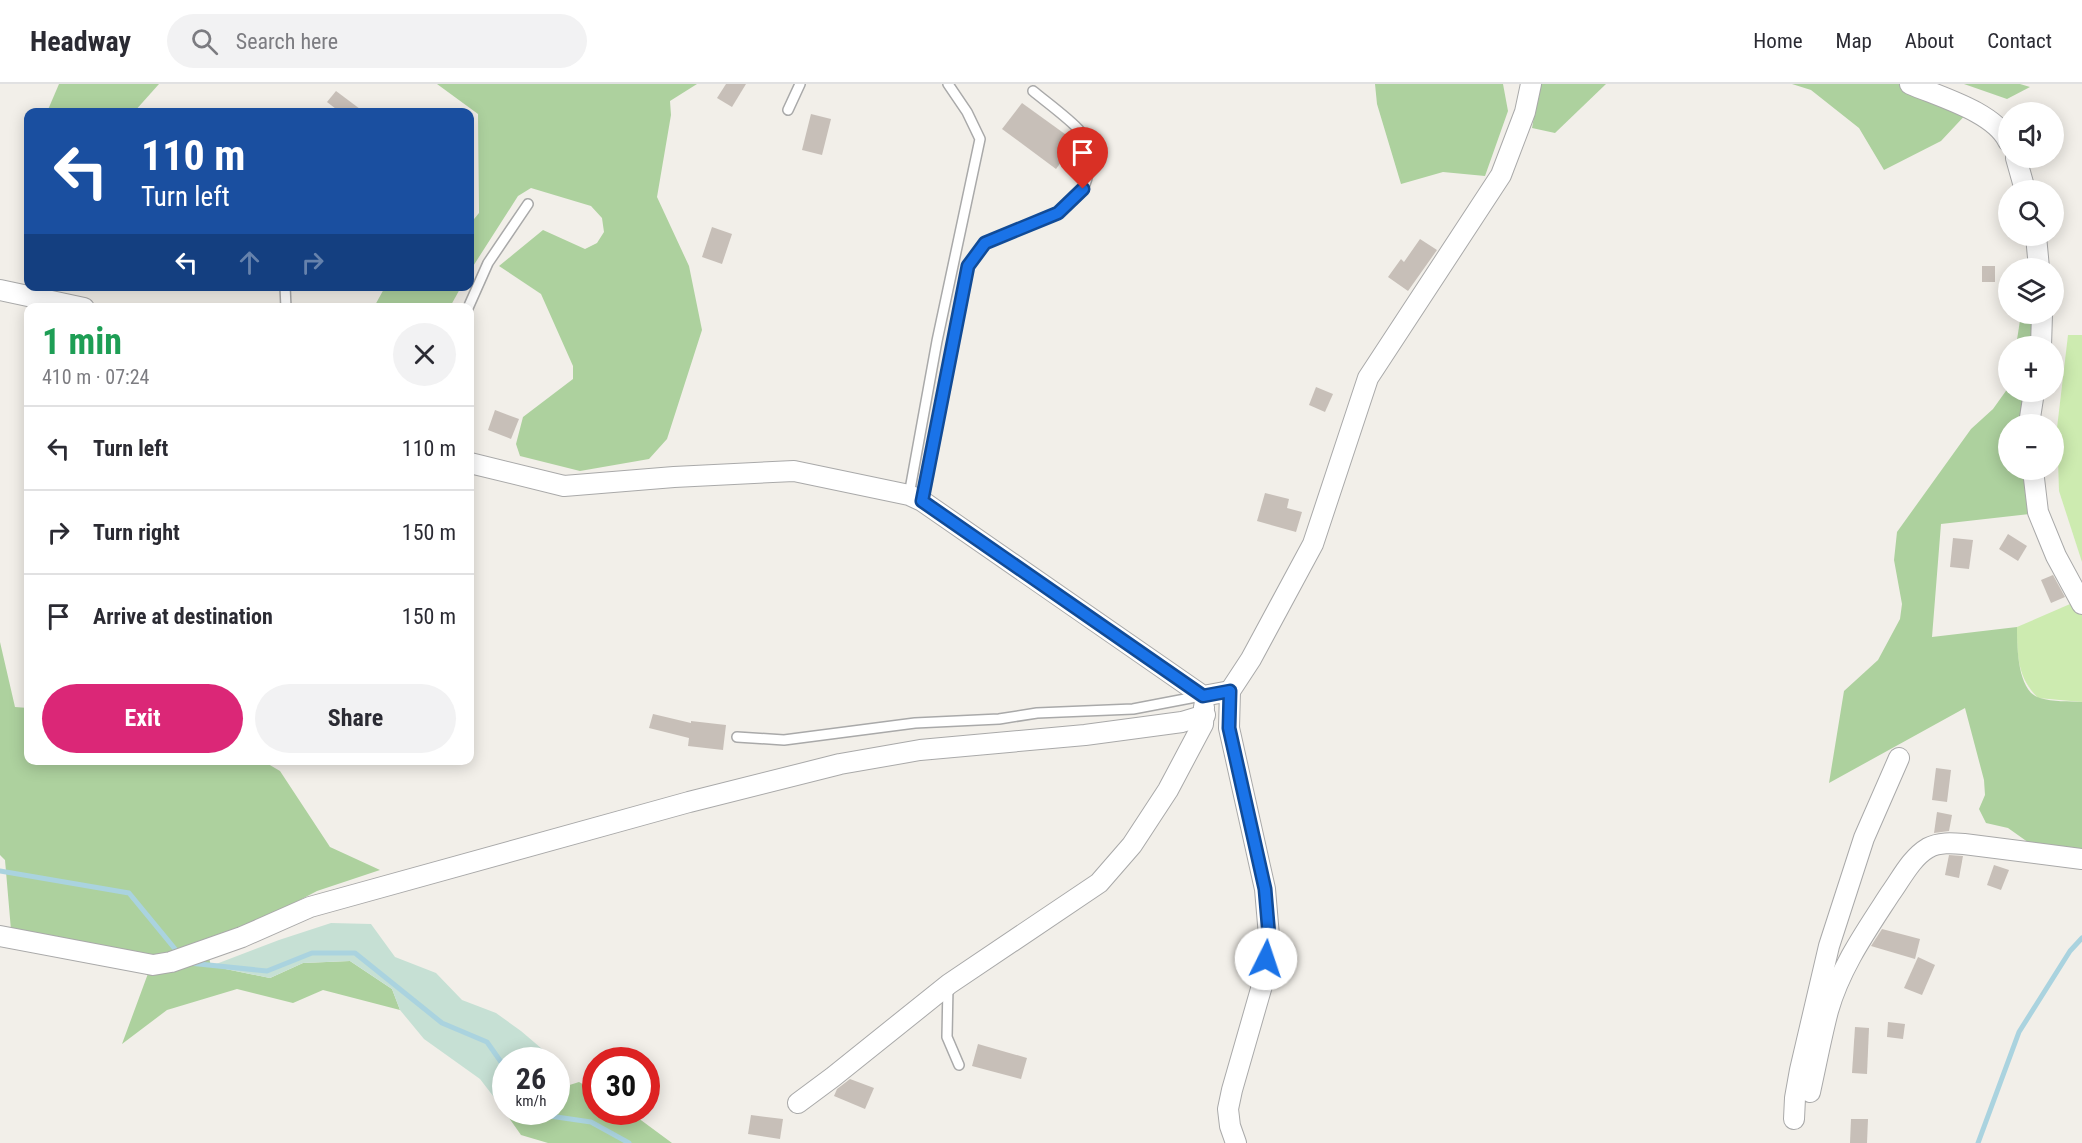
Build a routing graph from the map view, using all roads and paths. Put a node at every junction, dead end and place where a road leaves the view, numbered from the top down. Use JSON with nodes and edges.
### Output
{"nodes":[{"id":1,"x":800,"y":84,"type":"edge"},
{"id":2,"x":948,"y":84,"type":"edge"},
{"id":3,"x":1531,"y":84,"type":"edge"},
{"id":4,"x":1910,"y":84,"type":"edge"},
{"id":5,"x":1033,"y":91,"type":"dead end"},
{"id":6,"x":788,"y":110,"type":"dead end"},
{"id":7,"x":1998,"y":126,"type":"edge"},
{"id":8,"x":528,"y":204,"type":"dead end"},
{"id":9,"x":0,"y":290,"type":"edge"},
{"id":10,"x":61,"y":303,"type":"edge"},
{"id":11,"x":470,"y":303,"type":"edge"},
{"id":12,"x":474,"y":464,"type":"edge"},
{"id":13,"x":2034,"y":480,"type":"edge"},
{"id":14,"x":915,"y":498,"type":"junction"},
{"id":15,"x":2082,"y":604,"type":"edge"},
{"id":16,"x":1230,"y":691,"type":"junction"},
{"id":17,"x":1204,"y":705,"type":"junction"},
{"id":18,"x":737,"y":737,"type":"dead end"},
{"id":19,"x":1899,"y":758,"type":"dead end"},
{"id":20,"x":2082,"y":859,"type":"edge"},
{"id":21,"x":0,"y":936,"type":"edge"},
{"id":22,"x":949,"y":984,"type":"junction"},
{"id":23,"x":959,"y":1065,"type":"dead end"},
{"id":24,"x":1810,"y":1092,"type":"dead end"},
{"id":25,"x":798,"y":1102,"type":"dead end"},
{"id":26,"x":1794,"y":1119,"type":"dead end"},
{"id":27,"x":1236,"y":1143,"type":"edge"}],
"edges":[{"from":1,"to":6,"type":"lane"},
{"from":2,"to":14,"type":"lane"},
{"from":3,"to":16,"type":"street"},
{"from":4,"to":7,"type":"street"},
{"from":5,"to":14,"type":"lane"},
{"from":8,"to":11,"type":"lane"},
{"from":9,"to":10,"type":"street"},
{"from":12,"to":14,"type":"street"},
{"from":13,"to":15,"type":"street"},
{"from":14,"to":17,"type":"street"},
{"from":16,"to":17,"type":"street"},
{"from":16,"to":27,"type":"street"},
{"from":17,"to":18,"type":"lane"},
{"from":17,"to":21,"type":"street"},
{"from":17,"to":22,"type":"street"},
{"from":19,"to":26,"type":"street"},
{"from":20,"to":24,"type":"street"},
{"from":22,"to":23,"type":"lane"},
{"from":22,"to":25,"type":"street"}]}
